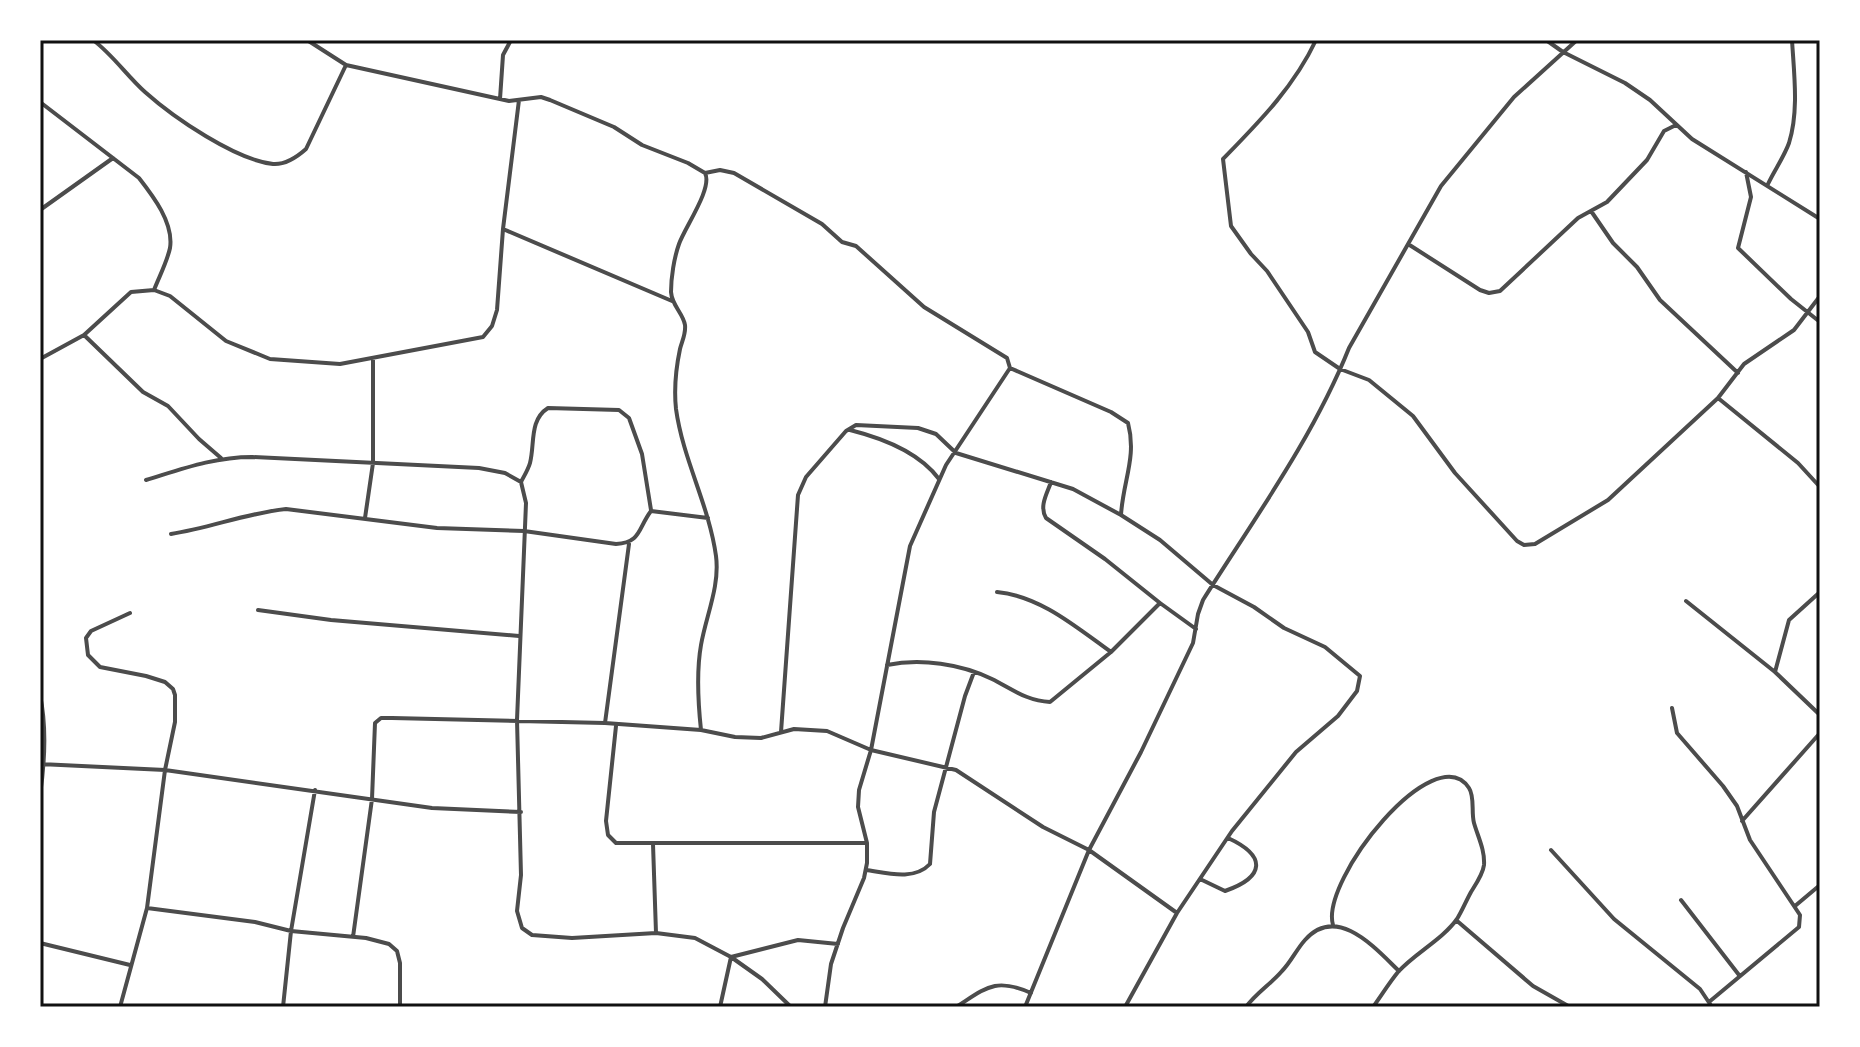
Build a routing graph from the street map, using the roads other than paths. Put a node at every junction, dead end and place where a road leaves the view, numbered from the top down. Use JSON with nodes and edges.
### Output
{"nodes":[{"id":1,"x":93,"y":40,"type":"edge"},
{"id":2,"x":307,"y":40,"type":"edge"},
{"id":3,"x":511,"y":40,"type":"edge"},
{"id":4,"x":1316,"y":40,"type":"edge"},
{"id":5,"x":1546,"y":40,"type":"edge"},
{"id":6,"x":1577,"y":40,"type":"edge"},
{"id":7,"x":1734,"y":40,"type":"edge"},
{"id":8,"x":1746,"y":40,"type":"edge"},
{"id":9,"x":1792,"y":40,"type":"edge"},
{"id":10,"x":1563,"y":52,"type":"junction"},
{"id":11,"x":346,"y":65,"type":"junction"},
{"id":12,"x":500,"y":99,"type":"junction"},
{"id":13,"x":519,"y":100,"type":"junction"},
{"id":14,"x":40,"y":102,"type":"edge"},
{"id":15,"x":1676,"y":125,"type":"junction"},
{"id":16,"x":113,"y":158,"type":"junction"},
{"id":17,"x":1746,"y":172,"type":"junction"},
{"id":18,"x":705,"y":173,"type":"junction"},
{"id":19,"x":1768,"y":184,"type":"junction"},
{"id":20,"x":40,"y":210,"type":"edge"},
{"id":21,"x":1591,"y":211,"type":"junction"},
{"id":22,"x":1820,"y":219,"type":"edge"},
{"id":23,"x":503,"y":229,"type":"junction"},
{"id":24,"x":1408,"y":244,"type":"junction"},
{"id":25,"x":154,"y":290,"type":"junction"},
{"id":26,"x":1820,"y":296,"type":"edge"},
{"id":27,"x":672,"y":301,"type":"junction"},
{"id":28,"x":1809,"y":313,"type":"junction"},
{"id":29,"x":1820,"y":322,"type":"edge"},
{"id":30,"x":84,"y":335,"type":"junction"},
{"id":31,"x":373,"y":358,"type":"junction"},
{"id":32,"x":40,"y":359,"type":"edge"},
{"id":33,"x":1010,"y":368,"type":"junction"},
{"id":34,"x":1340,"y":369,"type":"junction"},
{"id":35,"x":1738,"y":373,"type":"junction"},
{"id":36,"x":1718,"y":398,"type":"junction"},
{"id":37,"x":848,"y":430,"type":"junction"},
{"id":38,"x":956,"y":453,"type":"junction"},
{"id":39,"x":221,"y":458,"type":"junction"},
{"id":40,"x":373,"y":463,"type":"junction"},
{"id":41,"x":146,"y":480,"type":"dead end"},
{"id":42,"x":939,"y":480,"type":"junction"},
{"id":43,"x":521,"y":482,"type":"junction"},
{"id":44,"x":1051,"y":482,"type":"junction"},
{"id":45,"x":1820,"y":487,"type":"edge"},
{"id":46,"x":651,"y":511,"type":"junction"},
{"id":47,"x":1121,"y":515,"type":"junction"},
{"id":48,"x":365,"y":518,"type":"junction"},
{"id":49,"x":708,"y":518,"type":"junction"},
{"id":50,"x":524,"y":531,"type":"junction"},
{"id":51,"x":171,"y":534,"type":"dead end"},
{"id":52,"x":629,"y":544,"type":"junction"},
{"id":53,"x":1213,"y":585,"type":"junction"},
{"id":54,"x":997,"y":592,"type":"dead end"},
{"id":55,"x":1820,"y":592,"type":"edge"},
{"id":56,"x":1686,"y":601,"type":"dead end"},
{"id":57,"x":1160,"y":603,"type":"junction"},
{"id":58,"x":258,"y":610,"type":"dead end"},
{"id":59,"x":130,"y":613,"type":"dead end"},
{"id":60,"x":1196,"y":629,"type":"junction"},
{"id":61,"x":519,"y":636,"type":"junction"},
{"id":62,"x":1111,"y":652,"type":"junction"},
{"id":63,"x":887,"y":665,"type":"junction"},
{"id":64,"x":974,"y":672,"type":"junction"},
{"id":65,"x":1775,"y":672,"type":"junction"},
{"id":66,"x":40,"y":695,"type":"edge"},
{"id":67,"x":1672,"y":708,"type":"dead end"},
{"id":68,"x":1820,"y":715,"type":"edge"},
{"id":69,"x":517,"y":720,"type":"junction"},
{"id":70,"x":605,"y":723,"type":"junction"},
{"id":71,"x":616,"y":726,"type":"junction"},
{"id":72,"x":701,"y":730,"type":"junction"},
{"id":73,"x":781,"y":732,"type":"junction"},
{"id":74,"x":1820,"y":733,"type":"edge"},
{"id":75,"x":871,"y":750,"type":"junction"},
{"id":76,"x":42,"y":764,"type":"edge"},
{"id":77,"x":947,"y":768,"type":"junction"},
{"id":78,"x":165,"y":770,"type":"junction"},
{"id":79,"x":315,"y":790,"type":"junction"},
{"id":80,"x":40,"y":795,"type":"edge"},
{"id":81,"x":372,"y":799,"type":"junction"},
{"id":82,"x":521,"y":812,"type":"junction"},
{"id":83,"x":1742,"y":821,"type":"junction"},
{"id":84,"x":1227,"y":838,"type":"junction"},
{"id":85,"x":867,"y":843,"type":"junction"},
{"id":86,"x":652,"y":844,"type":"junction"},
{"id":87,"x":1089,"y":850,"type":"junction"},
{"id":88,"x":1551,"y":850,"type":"dead end"},
{"id":89,"x":866,"y":870,"type":"junction"},
{"id":90,"x":1200,"y":879,"type":"junction"},
{"id":91,"x":1820,"y":885,"type":"edge"},
{"id":92,"x":1681,"y":900,"type":"dead end"},
{"id":93,"x":1795,"y":906,"type":"junction"},
{"id":94,"x":147,"y":908,"type":"junction"},
{"id":95,"x":1177,"y":913,"type":"junction"},
{"id":96,"x":1456,"y":920,"type":"junction"},
{"id":97,"x":1333,"y":925,"type":"junction"},
{"id":98,"x":291,"y":931,"type":"junction"},
{"id":99,"x":656,"y":933,"type":"junction"},
{"id":100,"x":353,"y":937,"type":"junction"},
{"id":101,"x":40,"y":943,"type":"edge"},
{"id":102,"x":838,"y":944,"type":"junction"},
{"id":103,"x":731,"y":957,"type":"junction"},
{"id":104,"x":130,"y":965,"type":"junction"},
{"id":105,"x":1399,"y":971,"type":"junction"},
{"id":106,"x":1739,"y":975,"type":"junction"},
{"id":107,"x":1031,"y":993,"type":"junction"},
{"id":108,"x":1710,"y":1004,"type":"edge"},
{"id":109,"x":120,"y":1007,"type":"edge"},
{"id":110,"x":283,"y":1007,"type":"edge"},
{"id":111,"x":400,"y":1007,"type":"edge"},
{"id":112,"x":720,"y":1007,"type":"edge"},
{"id":113,"x":791,"y":1007,"type":"edge"},
{"id":114,"x":825,"y":1007,"type":"edge"},
{"id":115,"x":956,"y":1007,"type":"edge"},
{"id":116,"x":1025,"y":1007,"type":"edge"},
{"id":117,"x":1125,"y":1007,"type":"edge"},
{"id":118,"x":1246,"y":1007,"type":"edge"},
{"id":119,"x":1373,"y":1007,"type":"edge"},
{"id":120,"x":1570,"y":1007,"type":"edge"}],
"edges":[{"from":1,"to":11,"type":"street"},
{"from":2,"to":11,"type":"street"},
{"from":3,"to":12,"type":"street"},
{"from":4,"to":34,"type":"street"},
{"from":5,"to":10,"type":"street"},
{"from":6,"to":10,"type":"street"},
{"from":7,"to":8,"type":"street"},
{"from":9,"to":19,"type":"street"},
{"from":10,"to":15,"type":"street"},
{"from":10,"to":24,"type":"street"},
{"from":11,"to":12,"type":"street"},
{"from":12,"to":13,"type":"street"},
{"from":13,"to":18,"type":"street"},
{"from":13,"to":23,"type":"street"},
{"from":14,"to":16,"type":"street"},
{"from":15,"to":17,"type":"street"},
{"from":15,"to":21,"type":"street"},
{"from":16,"to":20,"type":"street"},
{"from":16,"to":25,"type":"street"},
{"from":17,"to":19,"type":"street"},
{"from":17,"to":28,"type":"street"},
{"from":18,"to":27,"type":"street"},
{"from":18,"to":33,"type":"street"},
{"from":19,"to":22,"type":"street"},
{"from":21,"to":24,"type":"street"},
{"from":21,"to":35,"type":"street"},
{"from":23,"to":27,"type":"street"},
{"from":23,"to":31,"type":"street"},
{"from":24,"to":34,"type":"street"},
{"from":25,"to":30,"type":"street"},
{"from":25,"to":31,"type":"street"},
{"from":26,"to":28,"type":"street"},
{"from":27,"to":49,"type":"street"},
{"from":28,"to":29,"type":"street"},
{"from":28,"to":35,"type":"street"},
{"from":30,"to":32,"type":"street"},
{"from":30,"to":39,"type":"street"},
{"from":31,"to":40,"type":"street"},
{"from":33,"to":38,"type":"street"},
{"from":33,"to":47,"type":"street"},
{"from":34,"to":36,"type":"street"},
{"from":34,"to":53,"type":"street"},
{"from":35,"to":36,"type":"street"},
{"from":36,"to":45,"type":"street"},
{"from":37,"to":38,"type":"street"},
{"from":37,"to":42,"type":"street"},
{"from":37,"to":73,"type":"street"},
{"from":38,"to":42,"type":"street"},
{"from":38,"to":44,"type":"street"},
{"from":39,"to":40,"type":"street"},
{"from":39,"to":41,"type":"street"},
{"from":40,"to":43,"type":"street"},
{"from":40,"to":48,"type":"street"},
{"from":42,"to":63,"type":"street"},
{"from":43,"to":46,"type":"street"},
{"from":43,"to":50,"type":"street"},
{"from":44,"to":47,"type":"street"},
{"from":44,"to":57,"type":"street"},
{"from":46,"to":49,"type":"street"},
{"from":46,"to":52,"type":"street"},
{"from":47,"to":53,"type":"street"},
{"from":48,"to":50,"type":"street"},
{"from":48,"to":51,"type":"street"},
{"from":49,"to":72,"type":"street"},
{"from":50,"to":52,"type":"street"},
{"from":50,"to":61,"type":"street"},
{"from":52,"to":70,"type":"street"},
{"from":53,"to":60,"type":"street"},
{"from":53,"to":84,"type":"street"},
{"from":54,"to":62,"type":"street"},
{"from":55,"to":65,"type":"street"},
{"from":56,"to":65,"type":"street"},
{"from":57,"to":60,"type":"street"},
{"from":57,"to":62,"type":"street"},
{"from":58,"to":61,"type":"street"},
{"from":59,"to":78,"type":"street"},
{"from":60,"to":87,"type":"street"},
{"from":61,"to":69,"type":"street"},
{"from":62,"to":64,"type":"street"},
{"from":63,"to":64,"type":"street"},
{"from":63,"to":75,"type":"street"},
{"from":64,"to":77,"type":"street"},
{"from":65,"to":68,"type":"street"},
{"from":66,"to":76,"type":"street"},
{"from":67,"to":83,"type":"street"},
{"from":69,"to":70,"type":"street"},
{"from":69,"to":81,"type":"street"},
{"from":69,"to":82,"type":"street"},
{"from":70,"to":71,"type":"street"},
{"from":71,"to":72,"type":"street"},
{"from":71,"to":86,"type":"street"},
{"from":72,"to":73,"type":"street"},
{"from":73,"to":75,"type":"street"},
{"from":74,"to":83,"type":"street"},
{"from":75,"to":77,"type":"street"},
{"from":75,"to":85,"type":"street"},
{"from":76,"to":78,"type":"street"},
{"from":76,"to":80,"type":"street"},
{"from":77,"to":87,"type":"street"},
{"from":77,"to":89,"type":"street"},
{"from":78,"to":79,"type":"street"},
{"from":78,"to":94,"type":"street"},
{"from":79,"to":81,"type":"street"},
{"from":79,"to":98,"type":"street"},
{"from":81,"to":82,"type":"street"},
{"from":81,"to":100,"type":"street"},
{"from":82,"to":99,"type":"street"},
{"from":83,"to":93,"type":"street"},
{"from":84,"to":90,"type":"street"},
{"from":84,"to":90,"type":"street"},
{"from":85,"to":86,"type":"street"},
{"from":85,"to":89,"type":"street"},
{"from":86,"to":99,"type":"street"},
{"from":87,"to":95,"type":"street"},
{"from":87,"to":107,"type":"street"},
{"from":88,"to":108,"type":"street"},
{"from":89,"to":102,"type":"street"},
{"from":90,"to":95,"type":"street"},
{"from":91,"to":93,"type":"street"},
{"from":92,"to":106,"type":"street"},
{"from":93,"to":106,"type":"street"},
{"from":94,"to":98,"type":"street"},
{"from":94,"to":104,"type":"street"},
{"from":95,"to":117,"type":"street"},
{"from":96,"to":97,"type":"street"},
{"from":96,"to":105,"type":"street"},
{"from":96,"to":120,"type":"street"},
{"from":97,"to":105,"type":"street"},
{"from":97,"to":118,"type":"street"},
{"from":98,"to":100,"type":"street"},
{"from":98,"to":110,"type":"street"},
{"from":99,"to":103,"type":"street"},
{"from":100,"to":111,"type":"street"},
{"from":101,"to":104,"type":"street"},
{"from":102,"to":103,"type":"street"},
{"from":102,"to":114,"type":"street"},
{"from":103,"to":112,"type":"street"},
{"from":103,"to":113,"type":"street"},
{"from":104,"to":109,"type":"street"},
{"from":105,"to":119,"type":"street"},
{"from":106,"to":108,"type":"street"},
{"from":107,"to":115,"type":"street"},
{"from":107,"to":116,"type":"street"}]}
